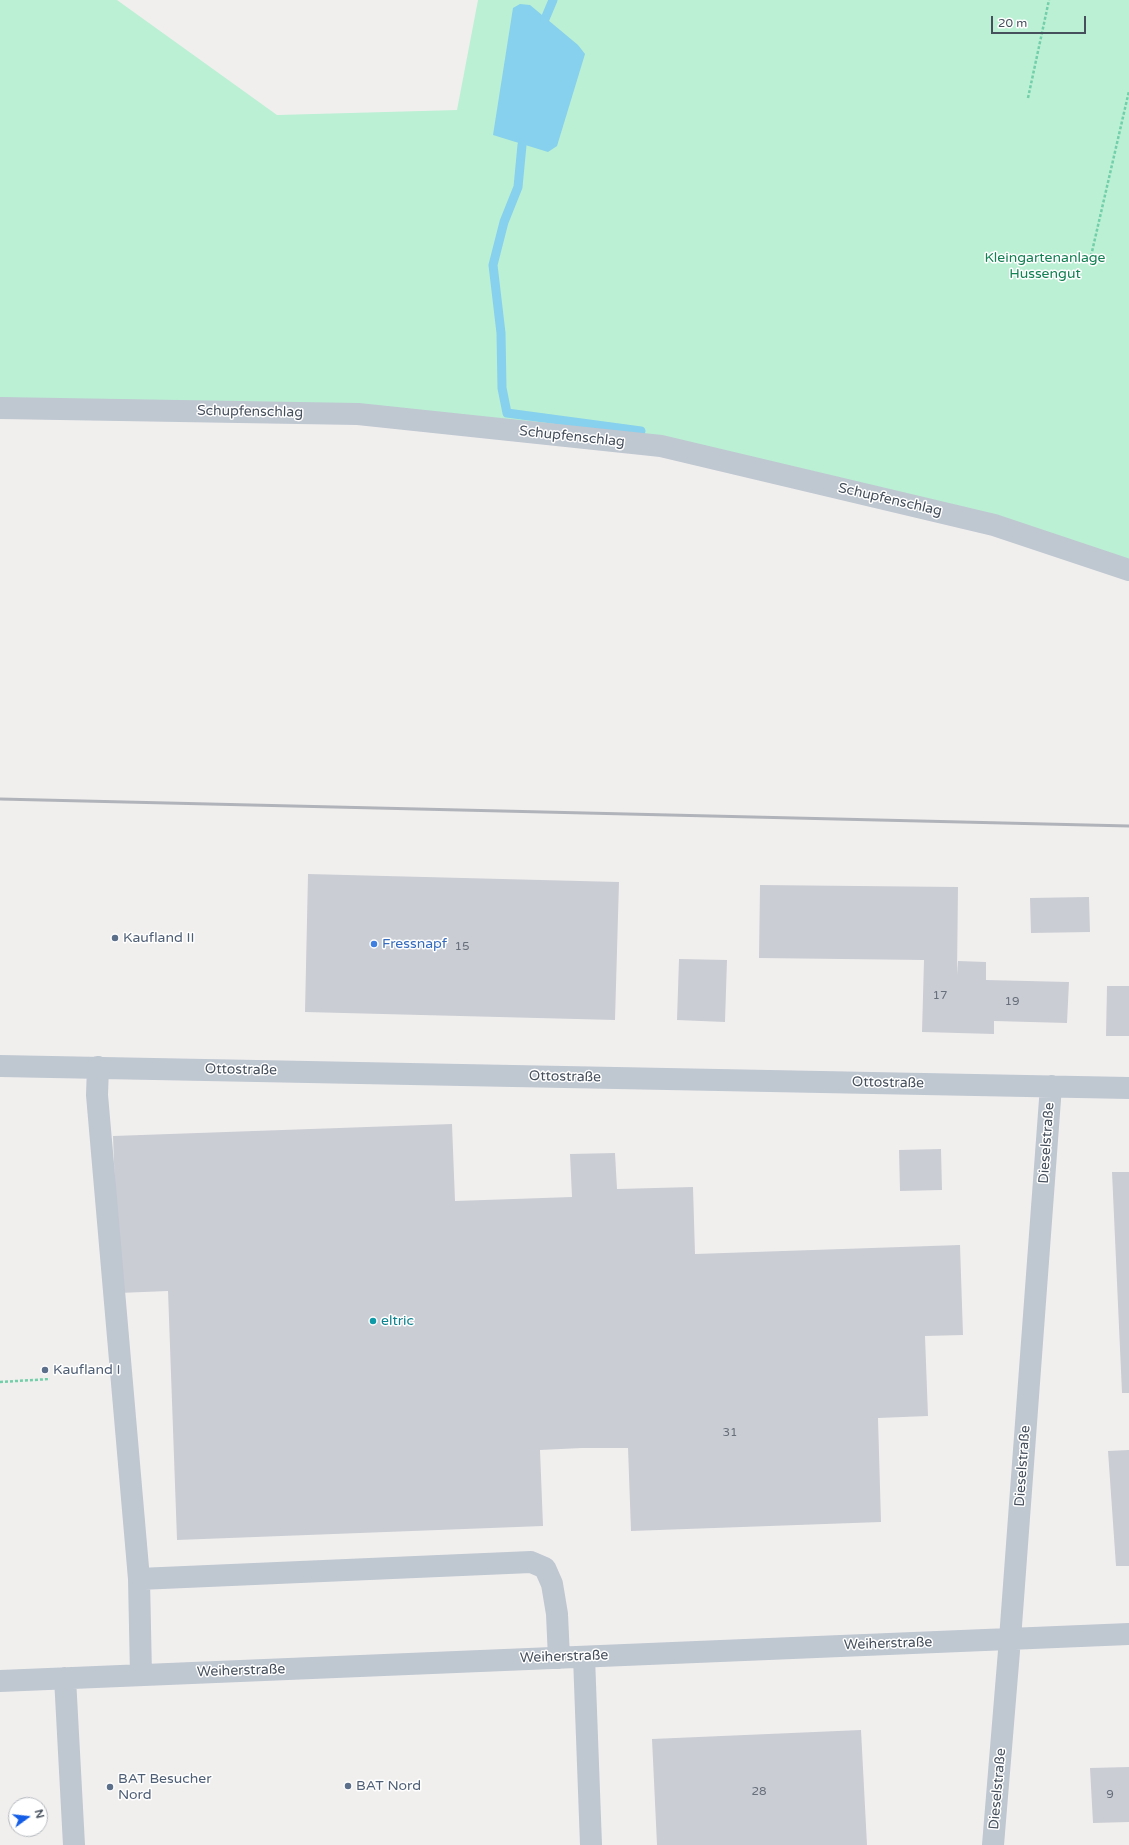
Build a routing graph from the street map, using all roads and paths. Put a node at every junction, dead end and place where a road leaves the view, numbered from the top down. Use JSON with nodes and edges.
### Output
{"nodes":[{"id":1,"x":1049,"y":0,"type":"edge"},
{"id":2,"x":1129,"y":91,"type":"edge"},
{"id":3,"x":1028,"y":98,"type":"dead end"},
{"id":4,"x":1091,"y":256,"type":"dead end"},
{"id":5,"x":0,"y":408,"type":"edge"},
{"id":6,"x":1129,"y":570,"type":"edge"},
{"id":7,"x":0,"y":1066,"type":"edge"},
{"id":8,"x":98,"y":1067,"type":"junction"},
{"id":9,"x":1051,"y":1086,"type":"junction"},
{"id":10,"x":1129,"y":1088,"type":"edge"},
{"id":11,"x":50,"y":1379,"type":"dead end"},
{"id":12,"x":0,"y":1382,"type":"edge"},
{"id":13,"x":139,"y":1579,"type":"junction"},
{"id":14,"x":1129,"y":1634,"type":"edge"},
{"id":15,"x":1010,"y":1639,"type":"junction"},
{"id":16,"x":584,"y":1657,"type":"junction"},
{"id":17,"x":559,"y":1658,"type":"junction"},
{"id":18,"x":141,"y":1675,"type":"junction"},
{"id":19,"x":65,"y":1678,"type":"junction"},
{"id":20,"x":0,"y":1681,"type":"edge"},
{"id":21,"x":74,"y":1845,"type":"edge"},
{"id":22,"x":591,"y":1845,"type":"edge"},
{"id":23,"x":994,"y":1845,"type":"edge"}],
"edges":[{"from":1,"to":3,"type":"path"},
{"from":2,"to":4,"type":"path"},
{"from":5,"to":6,"type":"street","name":"Schupfenschlag"},
{"from":7,"to":8,"type":"street","name":"Ottostraße"},
{"from":8,"to":9,"type":"street","name":"Ottostraße"},
{"from":8,"to":13,"type":"street"},
{"from":9,"to":10,"type":"street","name":"Ottostraße"},
{"from":9,"to":15,"type":"street","name":"Dieselstraße"},
{"from":11,"to":12,"type":"path"},
{"from":13,"to":17,"type":"street"},
{"from":13,"to":18,"type":"street"},
{"from":14,"to":15,"type":"street","name":"Weiherstraße"},
{"from":15,"to":16,"type":"street","name":"Weiherstraße"},
{"from":15,"to":23,"type":"street","name":"Dieselstraße"},
{"from":16,"to":17,"type":"street","name":"Weiherstraße"},
{"from":16,"to":22,"type":"street"},
{"from":17,"to":18,"type":"street","name":"Weiherstraße"},
{"from":18,"to":19,"type":"street","name":"Weiherstraße"},
{"from":19,"to":20,"type":"street","name":"Weiherstraße"},
{"from":19,"to":21,"type":"street"}]}
